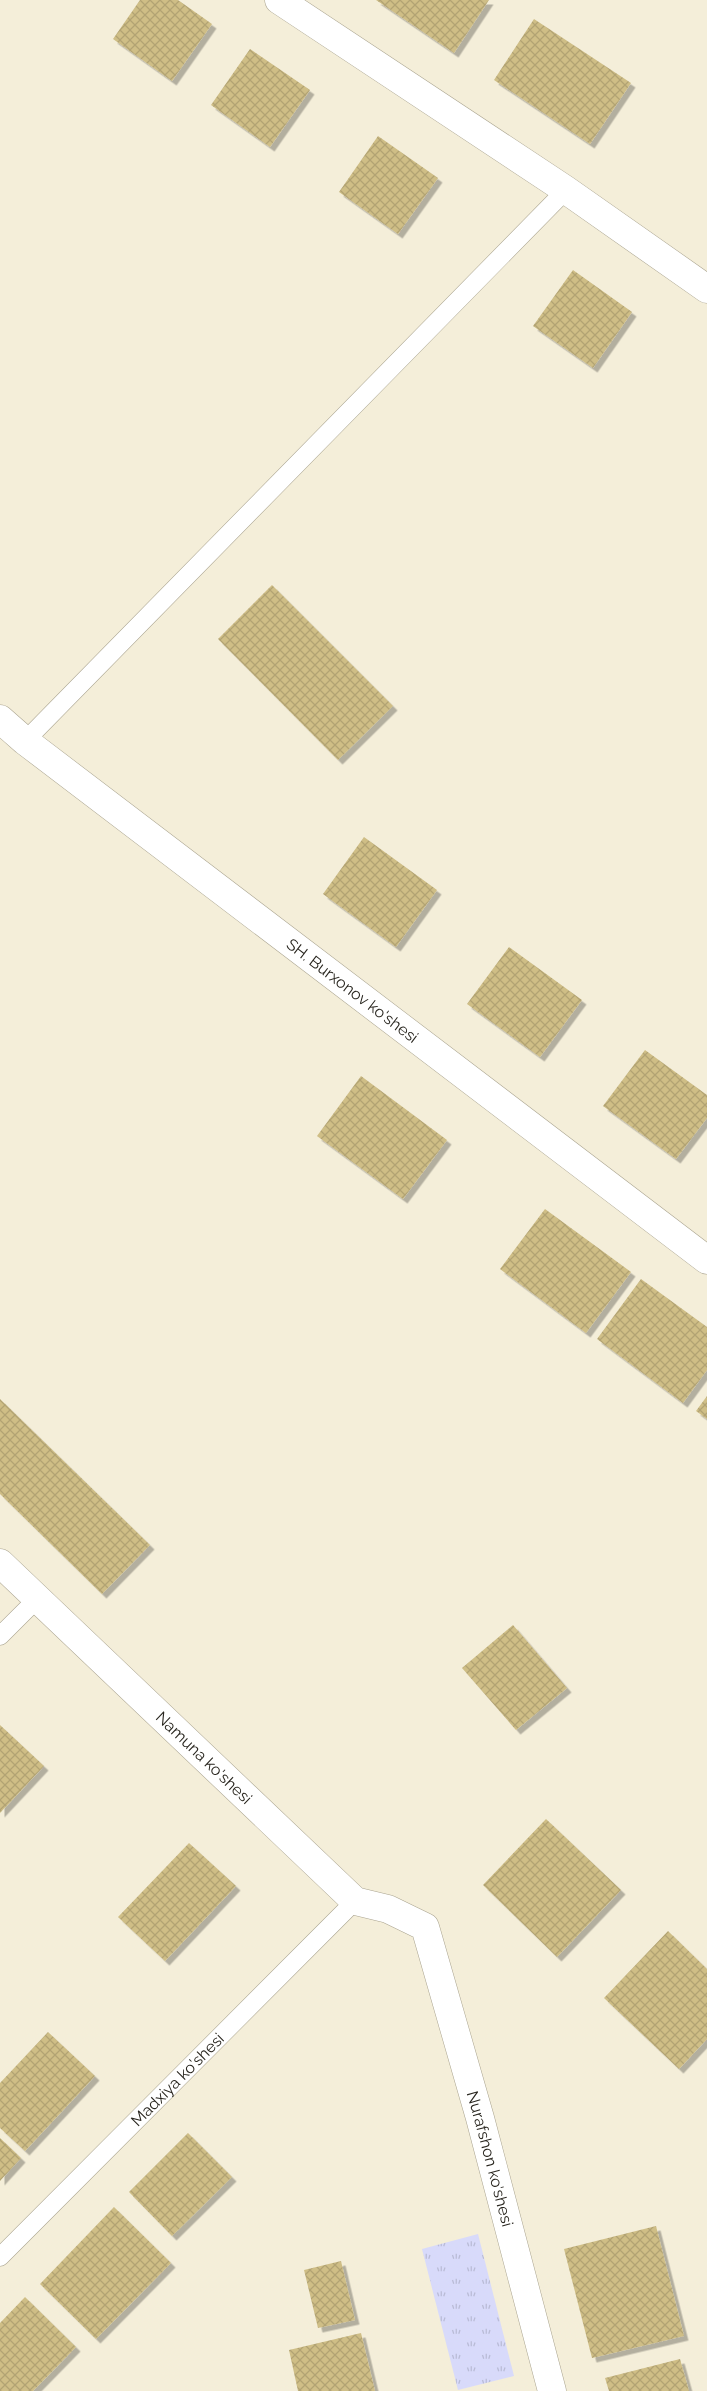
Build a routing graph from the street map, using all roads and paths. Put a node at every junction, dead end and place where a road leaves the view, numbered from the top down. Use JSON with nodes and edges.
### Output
{"nodes":[{"id":1,"x":279,"y":0,"type":"edge"},
{"id":2,"x":566,"y":190,"type":"junction"},
{"id":3,"x":707,"y":290,"type":"edge"},
{"id":4,"x":0,"y":719,"type":"edge"},
{"id":5,"x":25,"y":741,"type":"junction"},
{"id":6,"x":707,"y":1260,"type":"edge"},
{"id":7,"x":0,"y":1563,"type":"edge"},
{"id":8,"x":37,"y":1599,"type":"junction"},
{"id":9,"x":0,"y":1636,"type":"edge"},
{"id":10,"x":356,"y":1901,"type":"junction"},
{"id":11,"x":425,"y":1927,"type":"joint"},
{"id":12,"x":0,"y":2256,"type":"edge"},
{"id":13,"x":552,"y":2391,"type":"edge"}],
"edges":[{"from":1,"to":2,"type":"street"},
{"from":2,"to":3,"type":"street"},
{"from":2,"to":5,"type":"lane"},
{"from":4,"to":5,"type":"street","name":"SH. Burxonov ko'shesi"},
{"from":5,"to":6,"type":"street","name":"SH. Burxonov ko'shesi"},
{"from":7,"to":8,"type":"street","name":"Namuna ko'shesi"},
{"from":8,"to":9,"type":"lane"},
{"from":8,"to":10,"type":"street","name":"Namuna ko'shesi"},
{"from":10,"to":11,"type":"street","name":"Namuna ko'shesi"},
{"from":10,"to":12,"type":"lane","name":"Madxiya ko'shesi"},
{"from":11,"to":13,"type":"street","name":"Nurafshon ko'shesi"}]}
